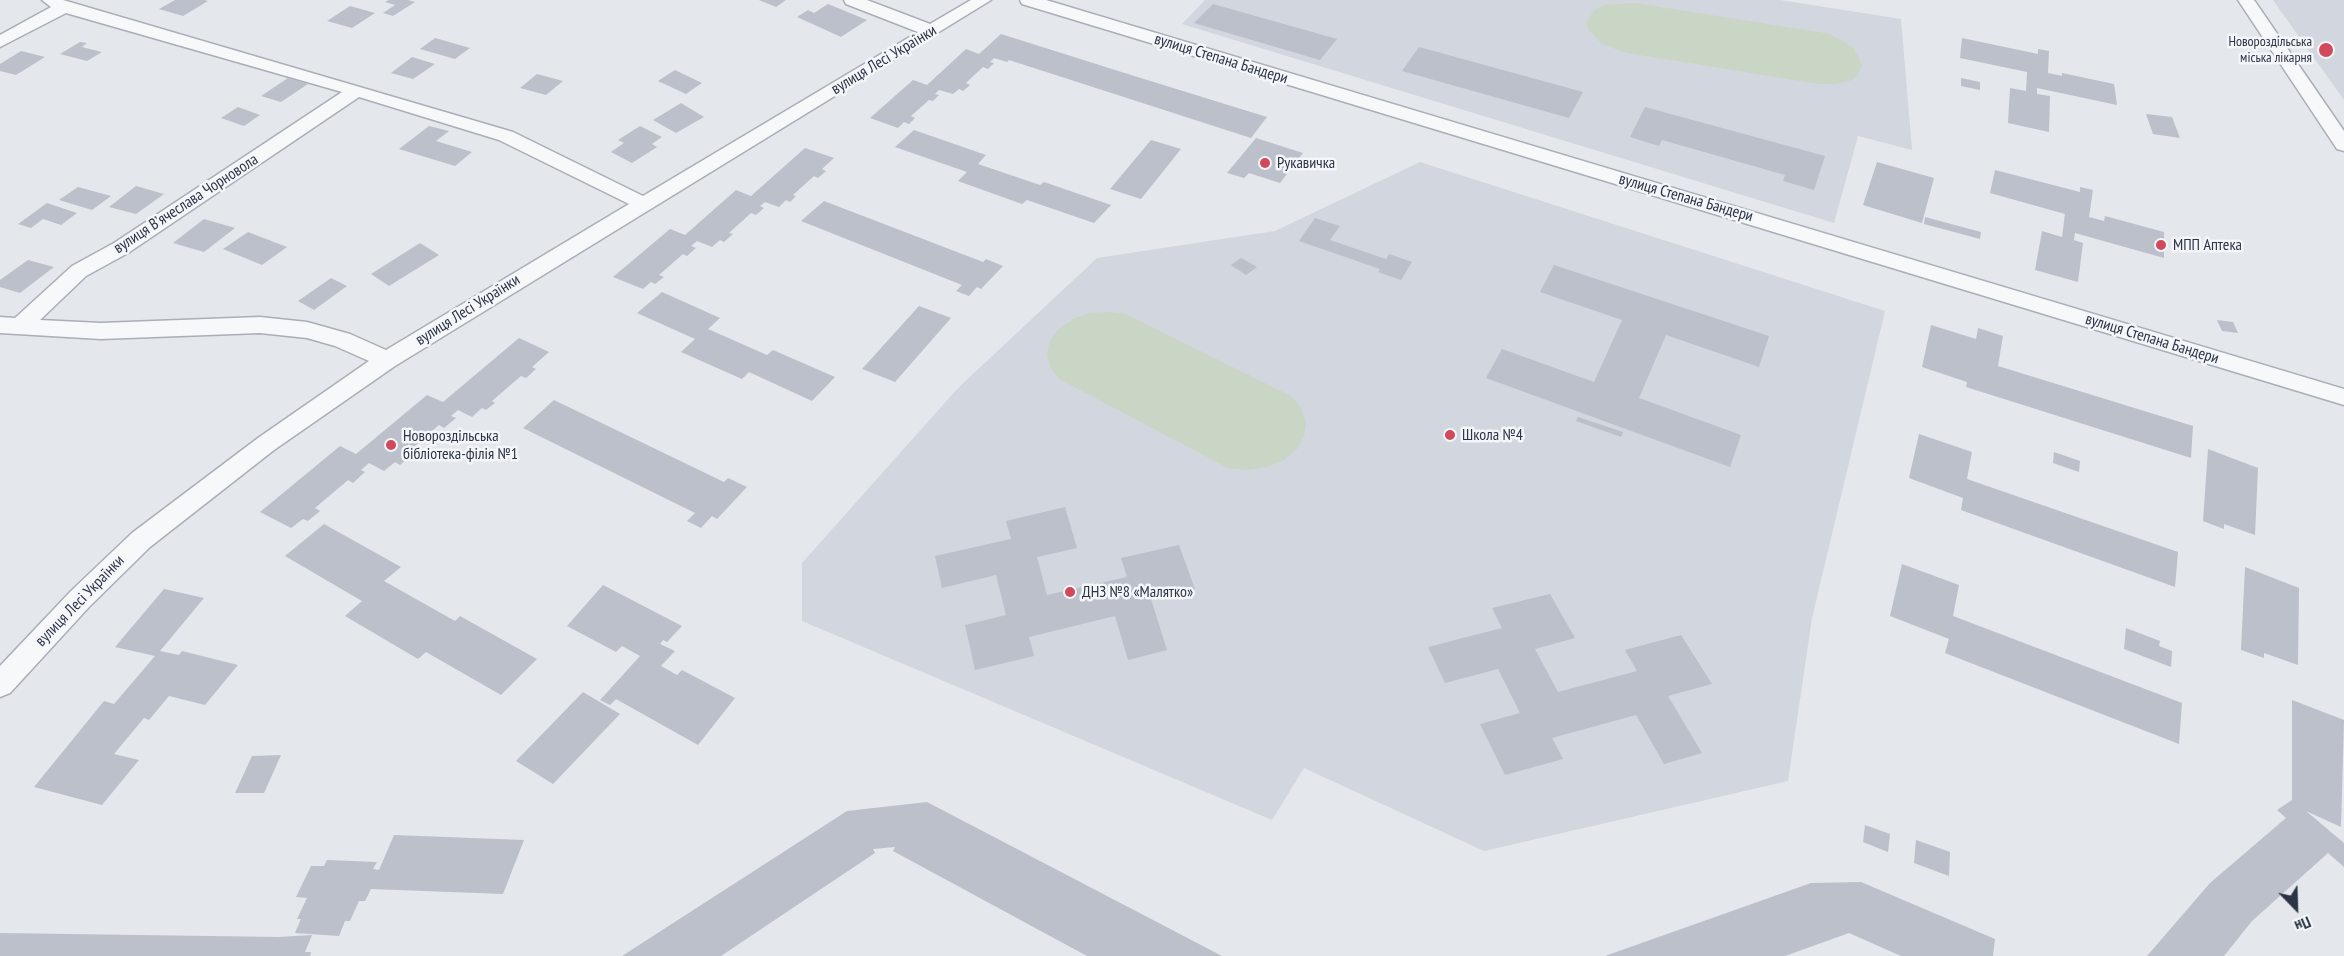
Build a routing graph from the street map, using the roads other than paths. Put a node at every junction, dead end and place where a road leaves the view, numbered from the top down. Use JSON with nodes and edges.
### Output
{"nodes":[{"id":1,"x":852,"y":0,"type":"edge"},
{"id":2,"x":983,"y":0,"type":"edge"},
{"id":3,"x":1028,"y":0,"type":"edge"},
{"id":4,"x":2246,"y":0,"type":"edge"},
{"id":5,"x":57,"y":3,"type":"edge"},
{"id":6,"x":929,"y":30,"type":"junction"},
{"id":7,"x":0,"y":42,"type":"edge"},
{"id":8,"x":357,"y":90,"type":"junction"},
{"id":9,"x":2344,"y":145,"type":"edge"},
{"id":10,"x":637,"y":200,"type":"junction"},
{"id":11,"x":10,"y":325,"type":"edge"},
{"id":12,"x":387,"y":360,"type":"junction"},
{"id":13,"x":2344,"y":397,"type":"edge"},
{"id":14,"x":0,"y":685,"type":"edge"}],
"edges":[{"from":1,"to":6,"type":"street"},
{"from":2,"to":6,"type":"street","name":"вулиця Лесі Українки"},
{"from":3,"to":13,"type":"street","name":"вулиця Степана Бандери"},
{"from":4,"to":9,"type":"street"},
{"from":5,"to":7,"type":"street"},
{"from":5,"to":8,"type":"street"},
{"from":6,"to":10,"type":"street","name":"вулиця Лесі Українки"},
{"from":8,"to":10,"type":"street"},
{"from":8,"to":11,"type":"street","name":"вулиця Вʼячеслава Чорновола"},
{"from":10,"to":12,"type":"street","name":"вулиця Лесі Українки"},
{"from":11,"to":12,"type":"street"},
{"from":12,"to":14,"type":"street","name":"вулиця Лесі Українки"}]}
